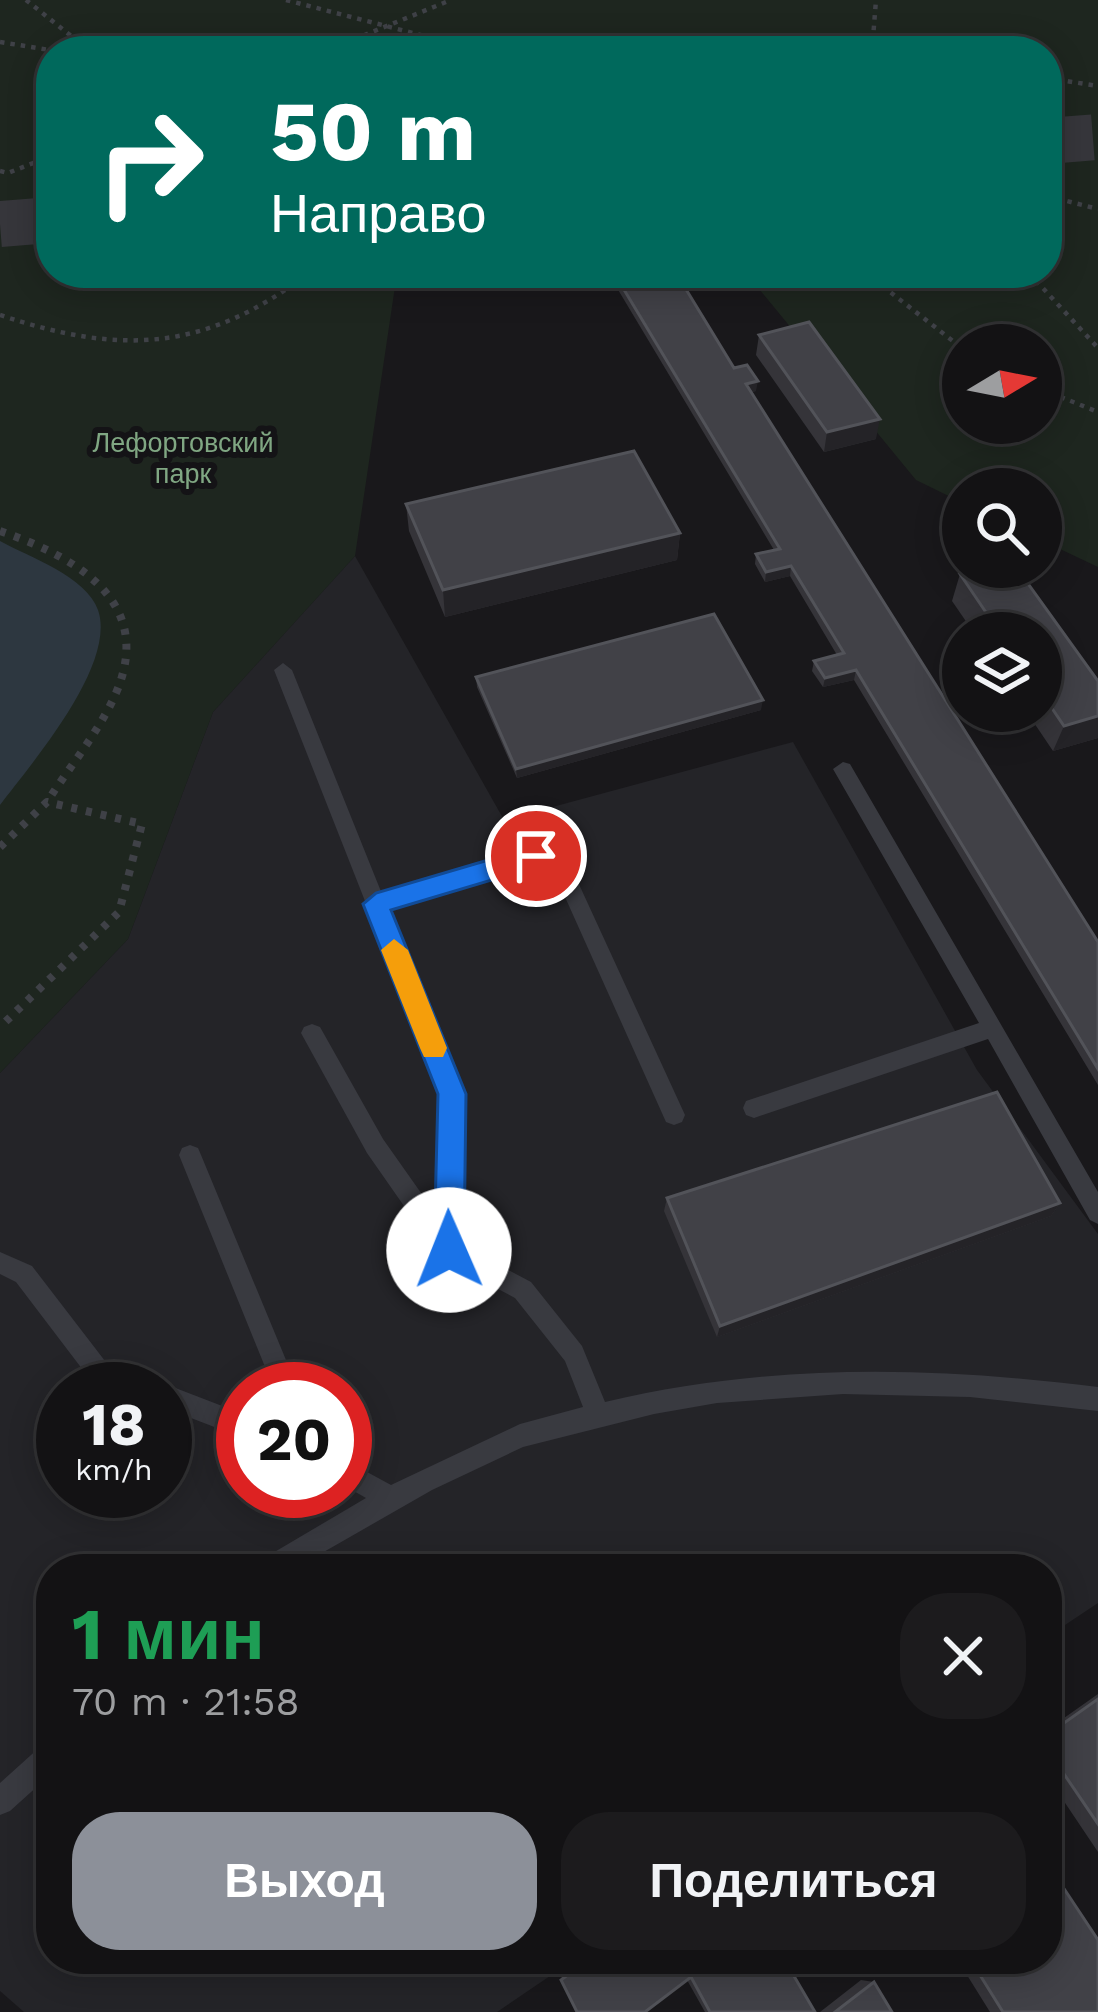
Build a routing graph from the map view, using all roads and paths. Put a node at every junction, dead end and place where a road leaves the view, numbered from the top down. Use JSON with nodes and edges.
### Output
{"nodes":[{"id":1,"x":26,"y":0,"type":"edge"},
{"id":2,"x":286,"y":0,"type":"edge"},
{"id":3,"x":451,"y":0,"type":"edge"},
{"id":4,"x":876,"y":0,"type":"edge"},
{"id":5,"x":389,"y":28,"type":"junction"},
{"id":6,"x":71,"y":36,"type":"edge"},
{"id":7,"x":367,"y":36,"type":"edge"},
{"id":8,"x":421,"y":36,"type":"edge"},
{"id":9,"x":873,"y":36,"type":"edge"},
{"id":10,"x":0,"y":42,"type":"edge"},
{"id":11,"x":36,"y":48,"type":"edge"},
{"id":12,"x":1062,"y":81,"type":"edge"},
{"id":13,"x":1098,"y":86,"type":"edge"},
{"id":14,"x":36,"y":164,"type":"edge"},
{"id":15,"x":3,"y":173,"type":"edge"},
{"id":16,"x":1062,"y":200,"type":"edge"},
{"id":17,"x":1098,"y":209,"type":"edge"},
{"id":18,"x":285,"y":288,"type":"edge"},
{"id":19,"x":885,"y":288,"type":"edge"},
{"id":20,"x":1043,"y":288,"type":"edge"},
{"id":21,"x":0,"y":315,"type":"edge"},
{"id":22,"x":942,"y":333,"type":"edge"},
{"id":23,"x":1098,"y":348,"type":"edge"},
{"id":24,"x":1062,"y":397,"type":"edge"},
{"id":25,"x":1098,"y":412,"type":"edge"},
{"id":26,"x":0,"y":531,"type":"edge"},
{"id":27,"x":283,"y":670,"type":"dead end"},
{"id":28,"x":843,"y":770,"type":"dead end"},
{"id":29,"x":46,"y":802,"type":"junction"},
{"id":30,"x":0,"y":847,"type":"edge"},
{"id":31,"x":376,"y":904,"type":"junction"},
{"id":32,"x":0,"y":1028,"type":"edge"},
{"id":33,"x":993,"y":1028,"type":"junction"},
{"id":34,"x":312,"y":1033,"type":"dead end"},
{"id":35,"x":754,"y":1108,"type":"dead end"},
{"id":36,"x":674,"y":1114,"type":"dead end"},
{"id":37,"x":190,"y":1155,"type":"dead end"},
{"id":38,"x":1098,"y":1213,"type":"edge"},
{"id":39,"x":449,"y":1250,"type":"junction"},
{"id":40,"x":0,"y":1262,"type":"edge"},
{"id":41,"x":91,"y":1362,"type":"edge"},
{"id":42,"x":275,"y":1362,"type":"edge"},
{"id":43,"x":1098,"y":1400,"type":"edge"},
{"id":44,"x":598,"y":1414,"type":"junction"},
{"id":45,"x":372,"y":1488,"type":"edge"},
{"id":46,"x":388,"y":1498,"type":"junction"},
{"id":47,"x":295,"y":1554,"type":"edge"},
{"id":48,"x":36,"y":1769,"type":"edge"},
{"id":49,"x":0,"y":1801,"type":"edge"}],
"edges":[{"from":1,"to":6,"type":"path"},
{"from":2,"to":5,"type":"path"},
{"from":3,"to":5,"type":"path"},
{"from":4,"to":9,"type":"path"},
{"from":5,"to":7,"type":"path"},
{"from":5,"to":8,"type":"path"},
{"from":10,"to":11,"type":"path"},
{"from":12,"to":13,"type":"path"},
{"from":14,"to":15,"type":"path"},
{"from":16,"to":17,"type":"path"},
{"from":18,"to":21,"type":"path"},
{"from":19,"to":22,"type":"path"},
{"from":20,"to":23,"type":"path"},
{"from":24,"to":25,"type":"path"},
{"from":26,"to":29,"type":"path"},
{"from":27,"to":31,"type":"lane"},
{"from":28,"to":33,"type":"lane"},
{"from":29,"to":30,"type":"path"},
{"from":29,"to":32,"type":"path"},
{"from":31,"to":36,"type":"lane"},
{"from":31,"to":39,"type":"lane"},
{"from":33,"to":35,"type":"lane"},
{"from":33,"to":38,"type":"lane"},
{"from":34,"to":39,"type":"lane"},
{"from":37,"to":42,"type":"lane"},
{"from":39,"to":44,"type":"lane"},
{"from":40,"to":41,"type":"lane"},
{"from":43,"to":44,"type":"lane"},
{"from":44,"to":46,"type":"lane"},
{"from":45,"to":46,"type":"lane"},
{"from":46,"to":47,"type":"lane"},
{"from":48,"to":49,"type":"lane"}]}
